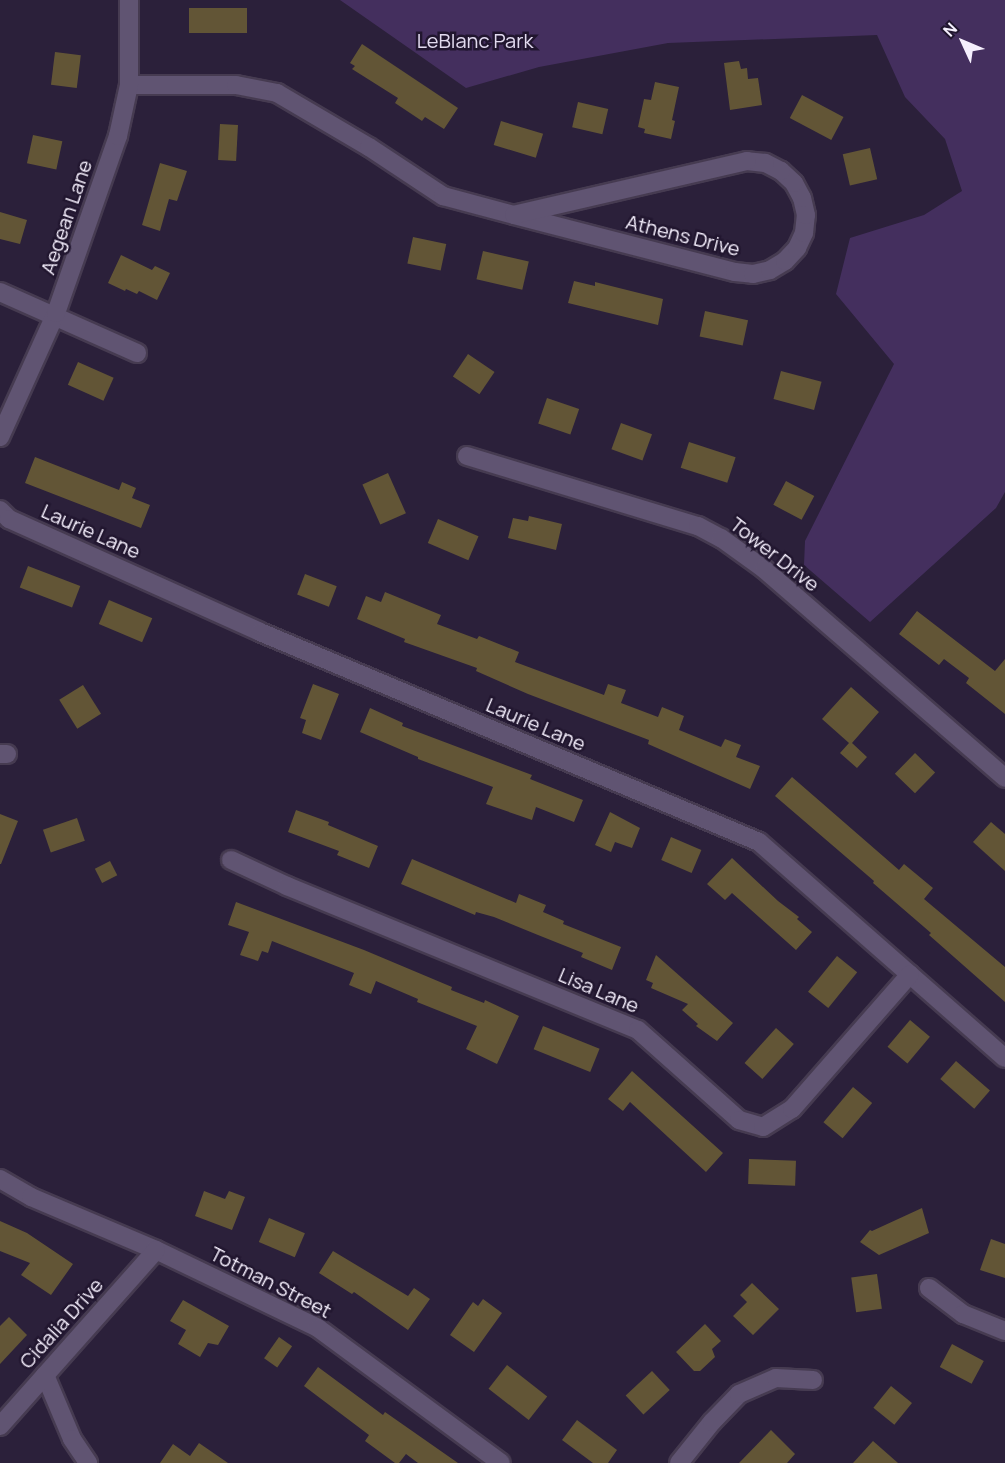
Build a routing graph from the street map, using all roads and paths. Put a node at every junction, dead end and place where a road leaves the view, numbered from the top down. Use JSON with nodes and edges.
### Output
{"nodes":[{"id":1,"x":129,"y":0,"type":"edge"},
{"id":2,"x":129,"y":85,"type":"junction"},
{"id":3,"x":514,"y":216,"type":"junction"},
{"id":4,"x":0,"y":292,"type":"edge"},
{"id":5,"x":55,"y":316,"type":"junction"},
{"id":6,"x":137,"y":353,"type":"dead end"},
{"id":7,"x":0,"y":437,"type":"edge"},
{"id":8,"x":467,"y":456,"type":"dead end"},
{"id":9,"x":0,"y":510,"type":"edge"},
{"id":10,"x":1005,"y":778,"type":"edge"},
{"id":11,"x":231,"y":860,"type":"dead end"},
{"id":12,"x":910,"y":974,"type":"junction"},
{"id":13,"x":1005,"y":1058,"type":"edge"},
{"id":14,"x":0,"y":1179,"type":"edge"},
{"id":15,"x":156,"y":1250,"type":"junction"},
{"id":16,"x":929,"y":1288,"type":"dead end"},
{"id":17,"x":1005,"y":1331,"type":"edge"},
{"id":18,"x":45,"y":1375,"type":"junction"},
{"id":19,"x":813,"y":1380,"type":"dead end"},
{"id":20,"x":0,"y":1426,"type":"edge"},
{"id":21,"x":88,"y":1463,"type":"edge"},
{"id":22,"x":501,"y":1463,"type":"edge"},
{"id":23,"x":679,"y":1463,"type":"edge"}],
"edges":[{"from":1,"to":2,"type":"street","name":"Aegean Lane"},
{"from":2,"to":3,"type":"street","name":"Athens Drive"},
{"from":2,"to":5,"type":"street","name":"Aegean Lane"},
{"from":3,"to":3,"type":"street","name":"Athens Drive"},
{"from":4,"to":5,"type":"street"},
{"from":5,"to":6,"type":"street"},
{"from":5,"to":7,"type":"street","name":"Aegean Lane"},
{"from":8,"to":10,"type":"street","name":"Tower Drive"},
{"from":9,"to":12,"type":"street","name":"Laurie Lane"},
{"from":11,"to":12,"type":"street","name":"Lisa Lane"},
{"from":12,"to":13,"type":"street","name":"Laurie Lane"},
{"from":14,"to":15,"type":"street","name":"Totman Street"},
{"from":15,"to":18,"type":"street","name":"Cidalia Drive"},
{"from":15,"to":22,"type":"street","name":"Totman Street"},
{"from":16,"to":17,"type":"street"},
{"from":18,"to":20,"type":"street","name":"Cidalia Drive"},
{"from":18,"to":21,"type":"street"},
{"from":19,"to":23,"type":"street"}]}
